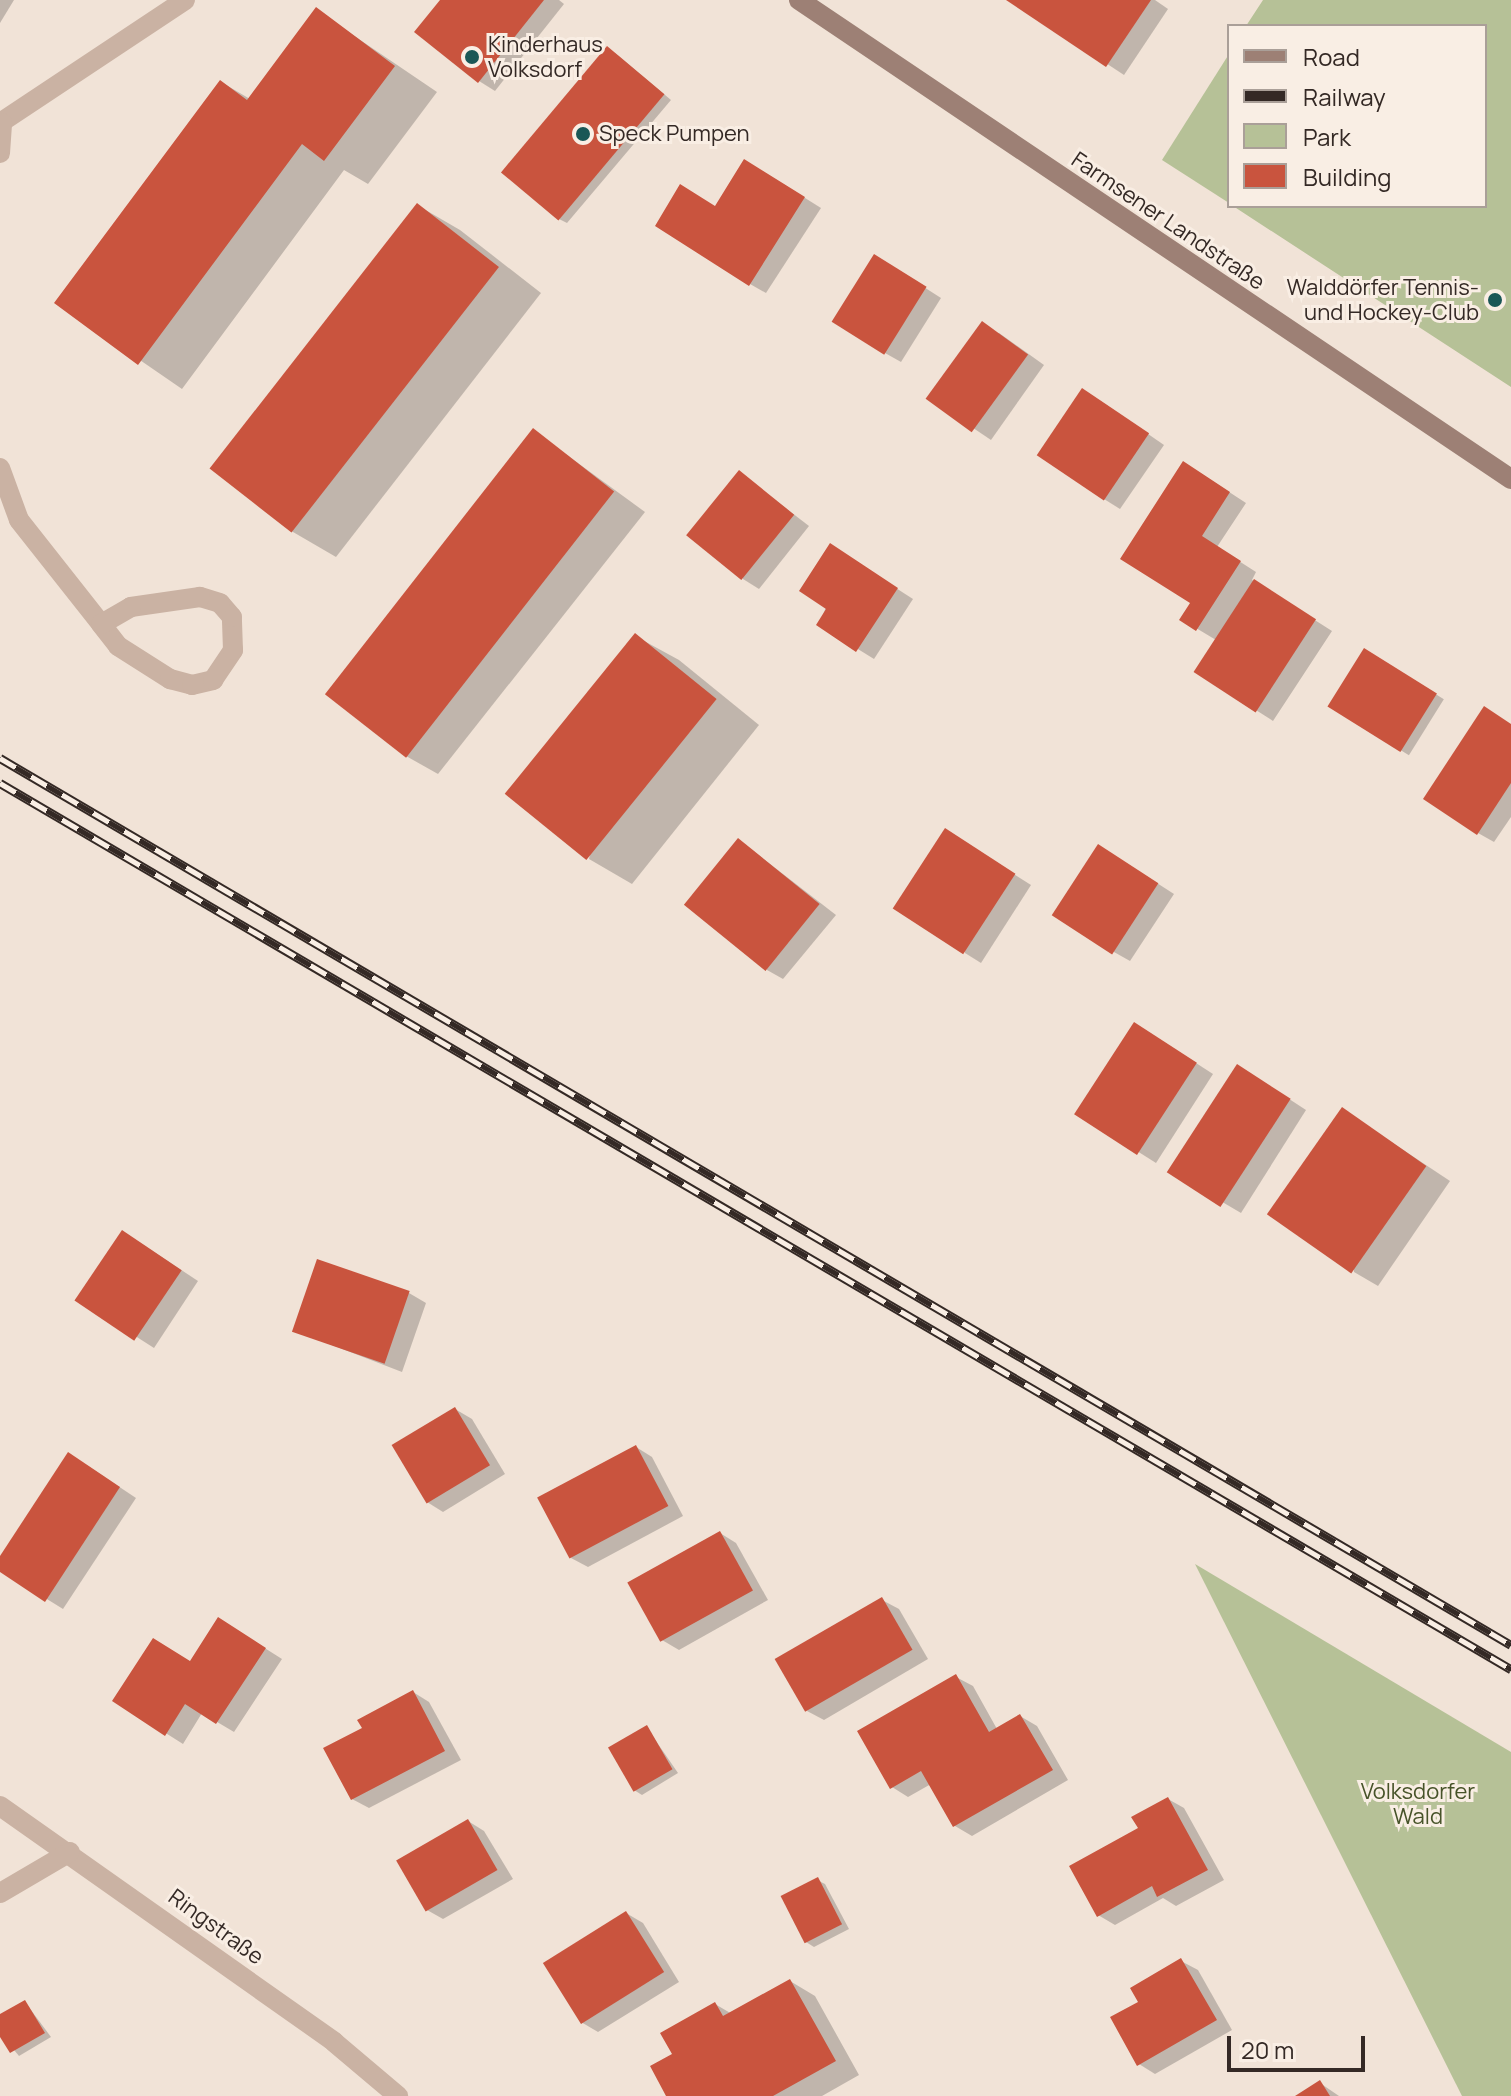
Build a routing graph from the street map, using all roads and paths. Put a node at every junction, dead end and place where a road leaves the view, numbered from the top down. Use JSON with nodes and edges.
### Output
{"nodes":[{"id":1,"x":185,"y":0,"type":"edge"},
{"id":2,"x":799,"y":0,"type":"edge"},
{"id":3,"x":1,"y":123,"type":"edge"},
{"id":4,"x":0,"y":153,"type":"edge"},
{"id":5,"x":0,"y":468,"type":"edge"},
{"id":6,"x":1511,"y":479,"type":"edge"},
{"id":7,"x":101,"y":624,"type":"junction"},
{"id":8,"x":0,"y":1806,"type":"edge"},
{"id":9,"x":70,"y":1852,"type":"junction"},
{"id":10,"x":0,"y":1893,"type":"edge"},
{"id":11,"x":398,"y":2096,"type":"edge"}],
"edges":[{"from":1,"to":3,"type":"street"},
{"from":2,"to":6,"type":"main road","name":"Farmsener Landstraße"},
{"from":3,"to":4,"type":"street"},
{"from":5,"to":7,"type":"street"},
{"from":7,"to":7,"type":"street"},
{"from":8,"to":9,"type":"street","name":"Ringstraße"},
{"from":9,"to":10,"type":"street"},
{"from":9,"to":11,"type":"street","name":"Ringstraße"}]}
